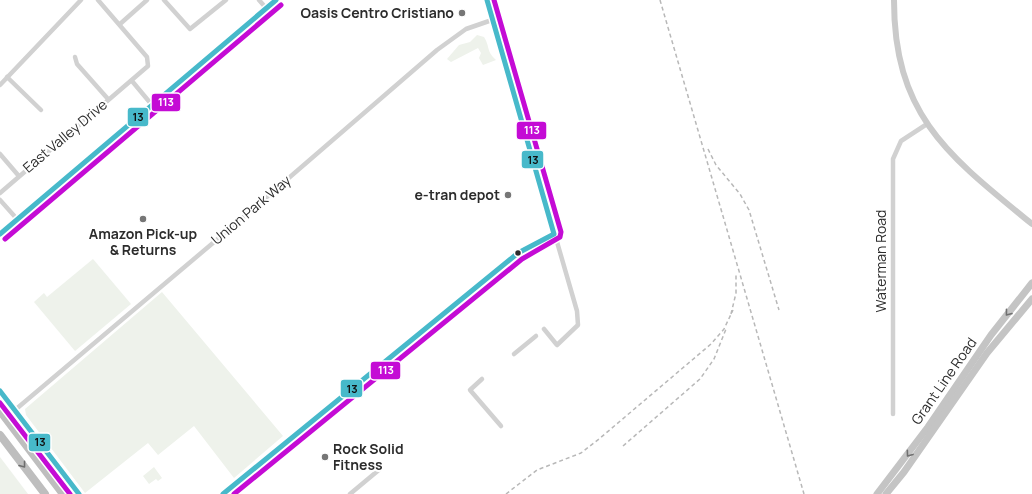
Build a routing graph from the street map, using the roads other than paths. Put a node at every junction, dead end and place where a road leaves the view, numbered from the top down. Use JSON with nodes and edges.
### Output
{"nodes":[{"id":1,"x":81,"y":0,"type":"edge"},
{"id":2,"x":98,"y":0,"type":"edge"},
{"id":3,"x":148,"y":0,"type":"edge"},
{"id":4,"x":164,"y":0,"type":"edge"},
{"id":5,"x":226,"y":0,"type":"edge"},
{"id":6,"x":259,"y":0,"type":"edge"},
{"id":7,"x":276,"y":0,"type":"edge"},
{"id":8,"x":486,"y":0,"type":"edge"},
{"id":9,"x":894,"y":0,"type":"edge"},
{"id":10,"x":266,"y":8,"type":"junction"},
{"id":11,"x":492,"y":20,"type":"junction"},
{"id":12,"x":120,"y":24,"type":"junction"},
{"id":13,"x":75,"y":58,"type":"dead end"},
{"id":14,"x":8,"y":77,"type":"junction"},
{"id":15,"x":132,"y":81,"type":"junction"},
{"id":16,"x":0,"y":85,"type":"edge"},
{"id":17,"x":108,"y":99,"type":"junction"},
{"id":18,"x":152,"y":105,"type":"junction"},
{"id":19,"x":41,"y":110,"type":"dead end"},
{"id":20,"x":927,"y":124,"type":"junction"},
{"id":21,"x":0,"y":154,"type":"edge"},
{"id":22,"x":18,"y":176,"type":"junction"},
{"id":23,"x":0,"y":193,"type":"edge"},
{"id":24,"x":0,"y":200,"type":"edge"},
{"id":25,"x":17,"y":219,"type":"junction"},
{"id":26,"x":1032,"y":224,"type":"edge"},
{"id":27,"x":0,"y":234,"type":"edge"},
{"id":28,"x":554,"y":234,"type":"junction"},
{"id":29,"x":1032,"y":283,"type":"edge"},
{"id":30,"x":1032,"y":299,"type":"edge"},
{"id":31,"x":544,"y":329,"type":"dead end"},
{"id":32,"x":536,"y":336,"type":"dead end"},
{"id":33,"x":514,"y":354,"type":"dead end"},
{"id":34,"x":482,"y":379,"type":"dead end"},
{"id":35,"x":0,"y":391,"type":"edge"},
{"id":36,"x":15,"y":410,"type":"junction"},
{"id":37,"x":0,"y":411,"type":"edge"},
{"id":38,"x":893,"y":414,"type":"dead end"},
{"id":39,"x":501,"y":426,"type":"dead end"},
{"id":40,"x":0,"y":435,"type":"edge"},
{"id":41,"x":380,"y":469,"type":"dead end"},
{"id":42,"x":45,"y":494,"type":"edge"},
{"id":43,"x":63,"y":494,"type":"edge"},
{"id":44,"x":79,"y":494,"type":"edge"},
{"id":45,"x":224,"y":494,"type":"edge"},
{"id":46,"x":350,"y":494,"type":"edge"},
{"id":47,"x":877,"y":494,"type":"edge"},
{"id":48,"x":886,"y":494,"type":"edge"}],
"edges":[{"from":1,"to":14,"type":"street"},
{"from":2,"to":12,"type":"street"},
{"from":3,"to":12,"type":"street"},
{"from":4,"to":5,"type":"street"},
{"from":6,"to":10,"type":"street"},
{"from":7,"to":10,"type":"street"},
{"from":8,"to":11,"type":"street"},
{"from":9,"to":20,"type":"main road"},
{"from":10,"to":18,"type":"street"},
{"from":11,"to":28,"type":"street"},
{"from":11,"to":36,"type":"street","name":"Union Park Way"},
{"from":12,"to":15,"type":"street","name":"East Valley Drive"},
{"from":13,"to":17,"type":"street"},
{"from":14,"to":16,"type":"street"},
{"from":14,"to":19,"type":"street"},
{"from":15,"to":17,"type":"street","name":"East Valley Drive"},
{"from":15,"to":18,"type":"street"},
{"from":17,"to":22,"type":"street","name":"East Valley Drive"},
{"from":18,"to":25,"type":"street"},
{"from":20,"to":26,"type":"main road"},
{"from":20,"to":38,"type":"street","name":"Waterman Road"},
{"from":21,"to":22,"type":"street"},
{"from":22,"to":23,"type":"street","name":"East Valley Drive"},
{"from":24,"to":25,"type":"street"},
{"from":25,"to":27,"type":"street"},
{"from":28,"to":31,"type":"street"},
{"from":28,"to":45,"type":"street"},
{"from":29,"to":47,"type":"main road","name":"Grant Line Road","one_way":true},
{"from":30,"to":48,"type":"main road","name":"Grant Line Road"},
{"from":32,"to":33,"type":"street"},
{"from":34,"to":39,"type":"street"},
{"from":35,"to":36,"type":"main road"},
{"from":36,"to":44,"type":"main road"},
{"from":37,"to":43,"type":"highway"},
{"from":40,"to":42,"type":"highway","one_way":true},
{"from":41,"to":46,"type":"street"}]}
